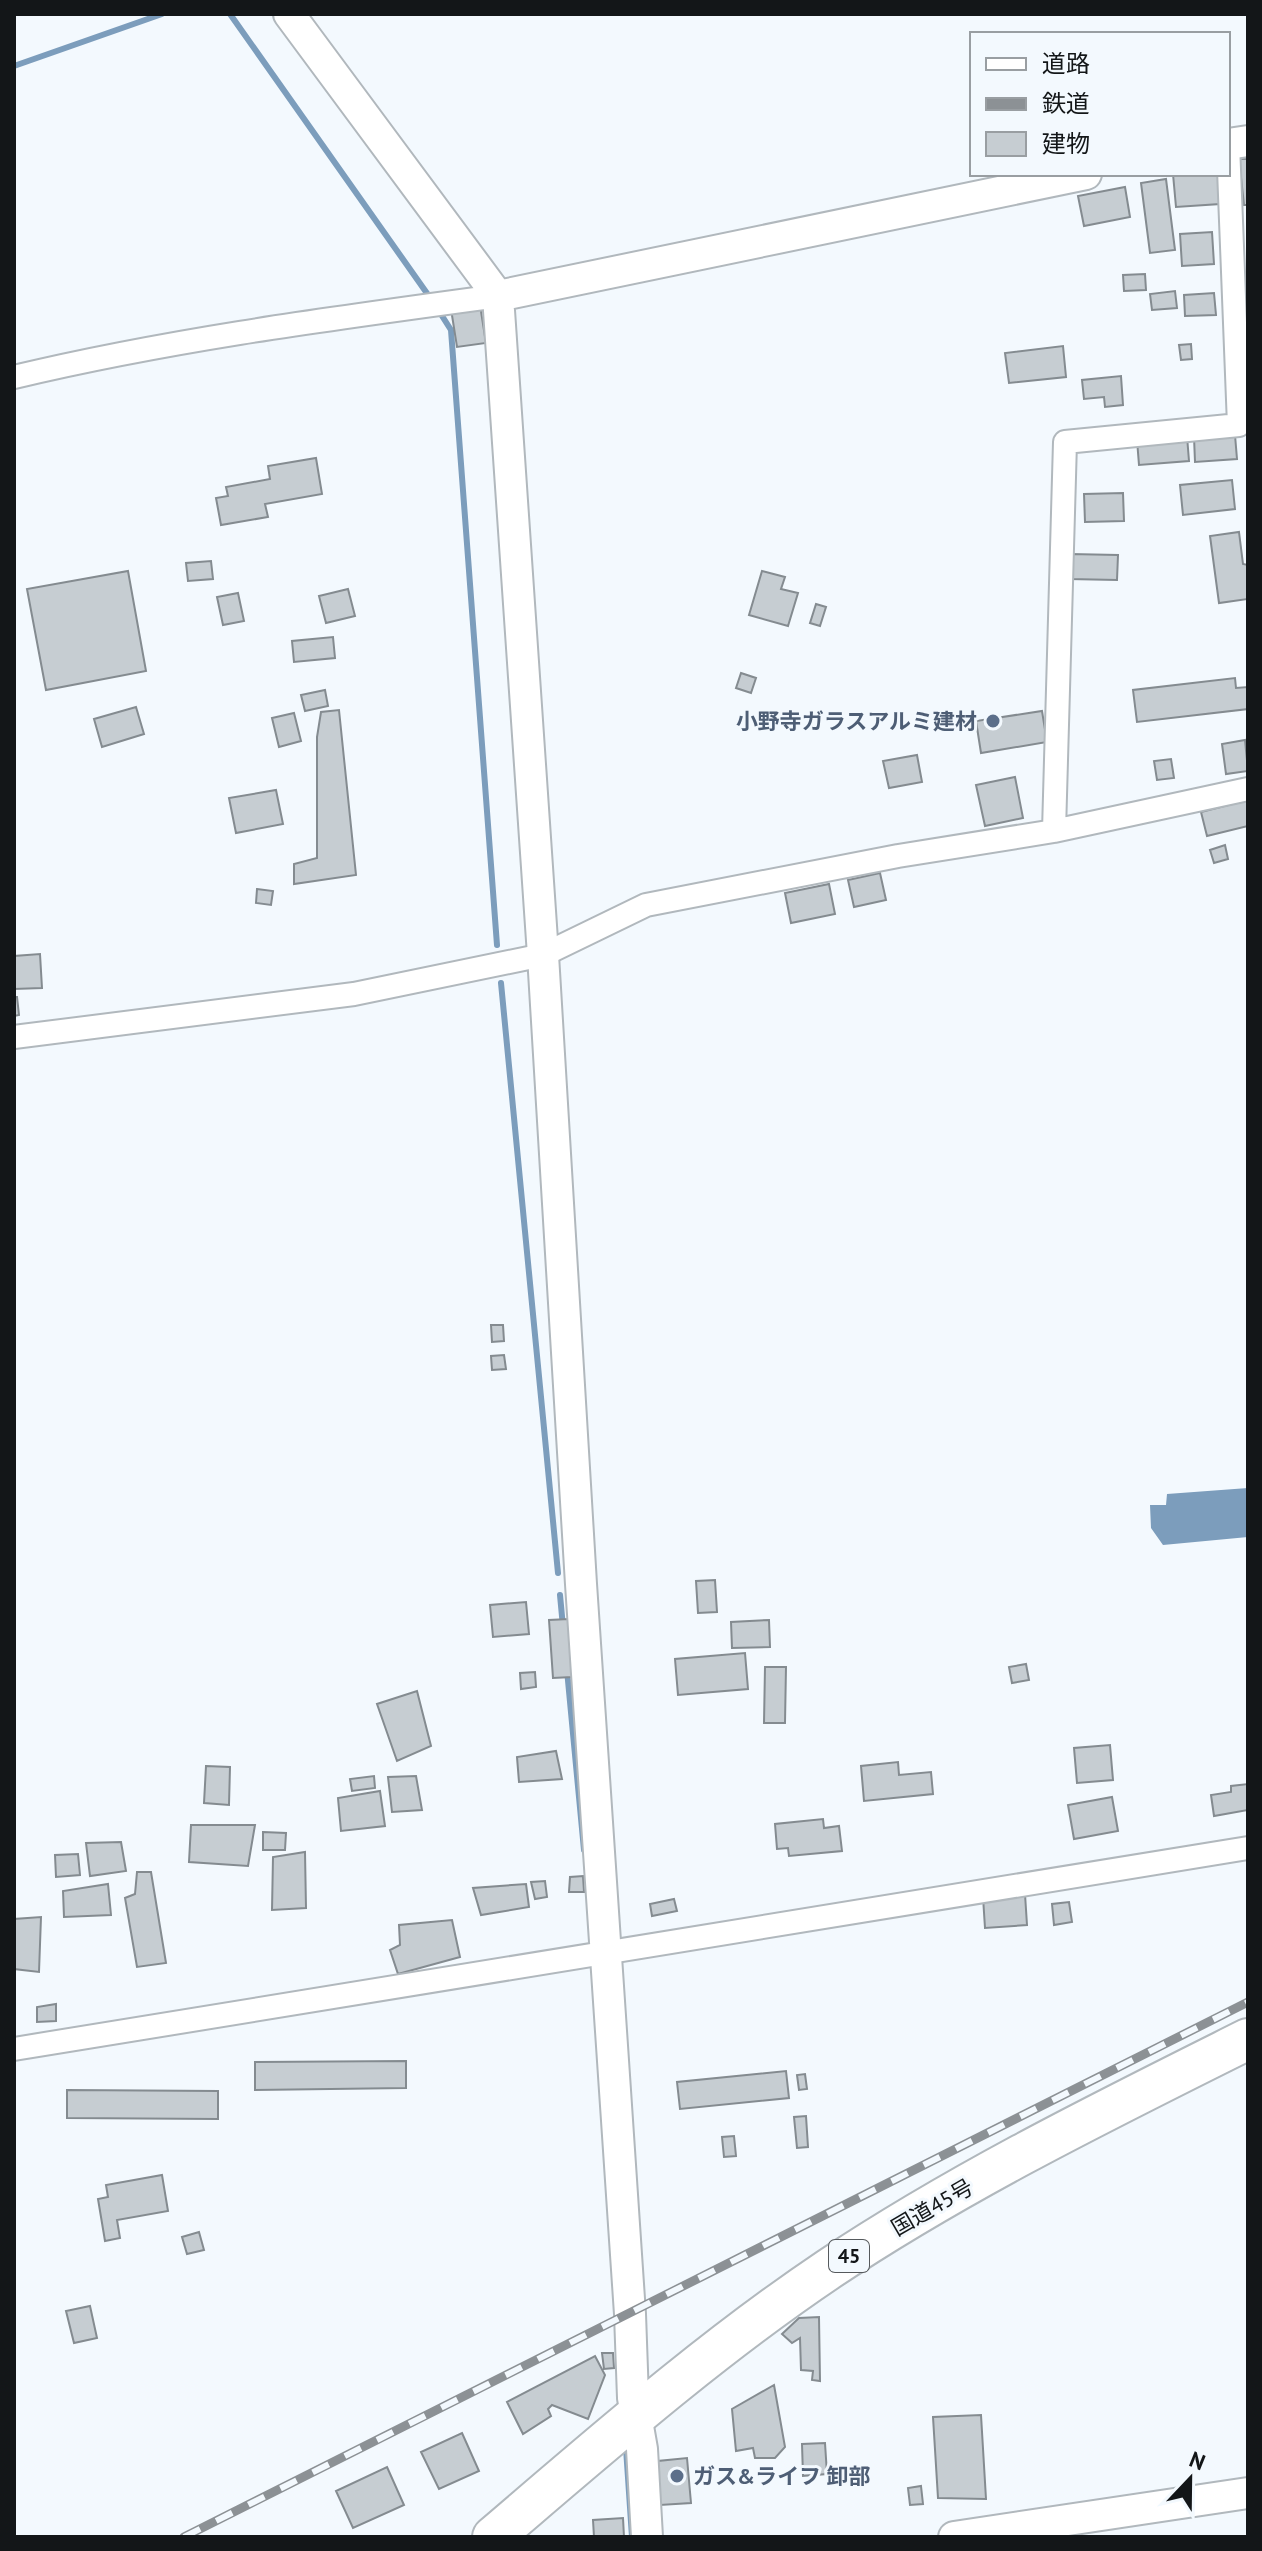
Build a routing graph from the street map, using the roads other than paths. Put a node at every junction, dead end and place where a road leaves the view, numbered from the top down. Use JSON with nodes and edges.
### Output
{"nodes":[{"id":1,"x":289,"y":14,"type":"edge"},
{"id":2,"x":1076,"y":176,"type":"edge"},
{"id":3,"x":1229,"y":176,"type":"edge"},
{"id":4,"x":498,"y":296,"type":"junction"},
{"id":5,"x":14,"y":377,"type":"edge"},
{"id":6,"x":1248,"y":789,"type":"edge"},
{"id":7,"x":1054,"y":831,"type":"junction"},
{"id":8,"x":543,"y":955,"type":"junction"},
{"id":9,"x":14,"y":1037,"type":"edge"},
{"id":10,"x":1248,"y":1848,"type":"edge"},
{"id":11,"x":606,"y":1951,"type":"junction"},
{"id":12,"x":1248,"y":2039,"type":"edge"},
{"id":13,"x":14,"y":2049,"type":"edge"},
{"id":14,"x":636,"y":2415,"type":"junction"},
{"id":15,"x":1248,"y":2493,"type":"edge"},
{"id":16,"x":493,"y":2537,"type":"edge"},
{"id":17,"x":647,"y":2537,"type":"edge"},
{"id":18,"x":954,"y":2537,"type":"edge"}],
"edges":[{"from":1,"to":4,"type":"street"},
{"from":2,"to":4,"type":"street"},
{"from":3,"to":7,"type":"street"},
{"from":4,"to":5,"type":"street"},
{"from":4,"to":8,"type":"street"},
{"from":6,"to":7,"type":"street"},
{"from":7,"to":8,"type":"street"},
{"from":8,"to":9,"type":"street"},
{"from":8,"to":11,"type":"street"},
{"from":10,"to":11,"type":"street"},
{"from":11,"to":13,"type":"street"},
{"from":11,"to":14,"type":"street"},
{"from":12,"to":14,"type":"highway","name":"国道45号","number":"45"},
{"from":14,"to":16,"type":"highway","name":"国道45号","number":"45"},
{"from":14,"to":17,"type":"street"},
{"from":15,"to":18,"type":"street"}]}
